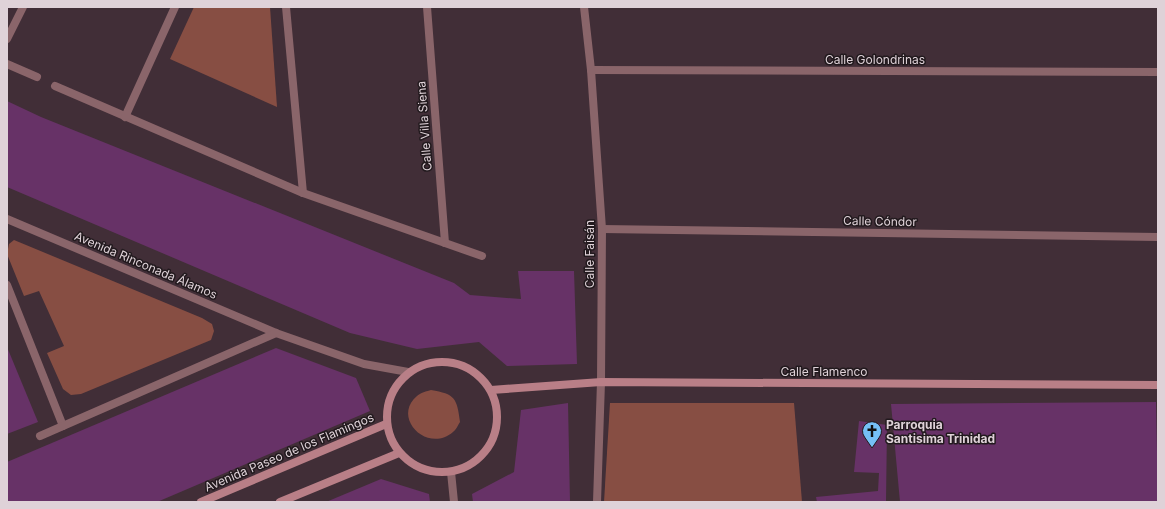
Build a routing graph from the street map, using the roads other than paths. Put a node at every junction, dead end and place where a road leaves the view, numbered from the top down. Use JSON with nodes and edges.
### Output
{"nodes":[{"id":1,"x":23,"y":7,"type":"edge"},
{"id":2,"x":175,"y":7,"type":"edge"},
{"id":3,"x":286,"y":7,"type":"edge"},
{"id":4,"x":427,"y":7,"type":"edge"},
{"id":5,"x":584,"y":7,"type":"edge"},
{"id":6,"x":7,"y":39,"type":"edge"},
{"id":7,"x":7,"y":64,"type":"edge"},
{"id":8,"x":591,"y":70,"type":"junction"},
{"id":9,"x":1158,"y":72,"type":"edge"},
{"id":10,"x":37,"y":78,"type":"dead end"},
{"id":11,"x":55,"y":86,"type":"dead end"},
{"id":12,"x":125,"y":117,"type":"junction"},
{"id":13,"x":304,"y":193,"type":"junction"},
{"id":14,"x":7,"y":219,"type":"edge"},
{"id":15,"x":602,"y":229,"type":"junction"},
{"id":16,"x":1158,"y":237,"type":"edge"},
{"id":17,"x":445,"y":243,"type":"junction"},
{"id":18,"x":482,"y":256,"type":"dead end"},
{"id":19,"x":7,"y":285,"type":"edge"},
{"id":20,"x":276,"y":333,"type":"junction"},
{"id":21,"x":408,"y":372,"type":"junction"},
{"id":22,"x":601,"y":382,"type":"junction"},
{"id":23,"x":1158,"y":385,"type":"edge"},
{"id":24,"x":491,"y":390,"type":"junction"},
{"id":25,"x":386,"y":424,"type":"junction"},
{"id":26,"x":63,"y":426,"type":"junction"},
{"id":27,"x":40,"y":436,"type":"dead end"},
{"id":28,"x":399,"y":453,"type":"junction"},
{"id":29,"x":451,"y":472,"type":"junction"},
{"id":30,"x":201,"y":502,"type":"edge"},
{"id":31,"x":280,"y":502,"type":"edge"},
{"id":32,"x":454,"y":502,"type":"edge"},
{"id":33,"x":597,"y":502,"type":"edge"}],
"edges":[{"from":1,"to":6,"type":"street"},
{"from":2,"to":12,"type":"street"},
{"from":3,"to":13,"type":"street"},
{"from":4,"to":17,"type":"street","name":"Calle Villa Siena"},
{"from":5,"to":8,"type":"street","name":"Calle Faisán"},
{"from":7,"to":10,"type":"street"},
{"from":8,"to":9,"type":"street","name":"Calle Golondrinas"},
{"from":8,"to":15,"type":"street","name":"Calle Faisán"},
{"from":11,"to":12,"type":"street"},
{"from":12,"to":13,"type":"street"},
{"from":13,"to":17,"type":"street"},
{"from":14,"to":20,"type":"street","name":"Avenida Rinconada Álamos"},
{"from":15,"to":16,"type":"street","name":"Calle Cóndor"},
{"from":15,"to":22,"type":"street","name":"Calle Faisán"},
{"from":17,"to":18,"type":"street"},
{"from":19,"to":26,"type":"street"},
{"from":20,"to":21,"type":"street","name":"Avenida Rinconada Álamos"},
{"from":20,"to":26,"type":"street"},
{"from":21,"to":24,"type":"main road"},
{"from":21,"to":25,"type":"main road"},
{"from":22,"to":23,"type":"main road","name":"Calle Flamenco"},
{"from":22,"to":24,"type":"main road","name":"Calle Flamenco"},
{"from":22,"to":33,"type":"street","name":"Calle Faisán"},
{"from":24,"to":29,"type":"main road"},
{"from":25,"to":28,"type":"main road"},
{"from":25,"to":30,"type":"main road","name":"Avenida Paseo de los Flamingos"},
{"from":26,"to":27,"type":"street"},
{"from":28,"to":29,"type":"main road"},
{"from":28,"to":31,"type":"main road"},
{"from":29,"to":32,"type":"street"}]}
